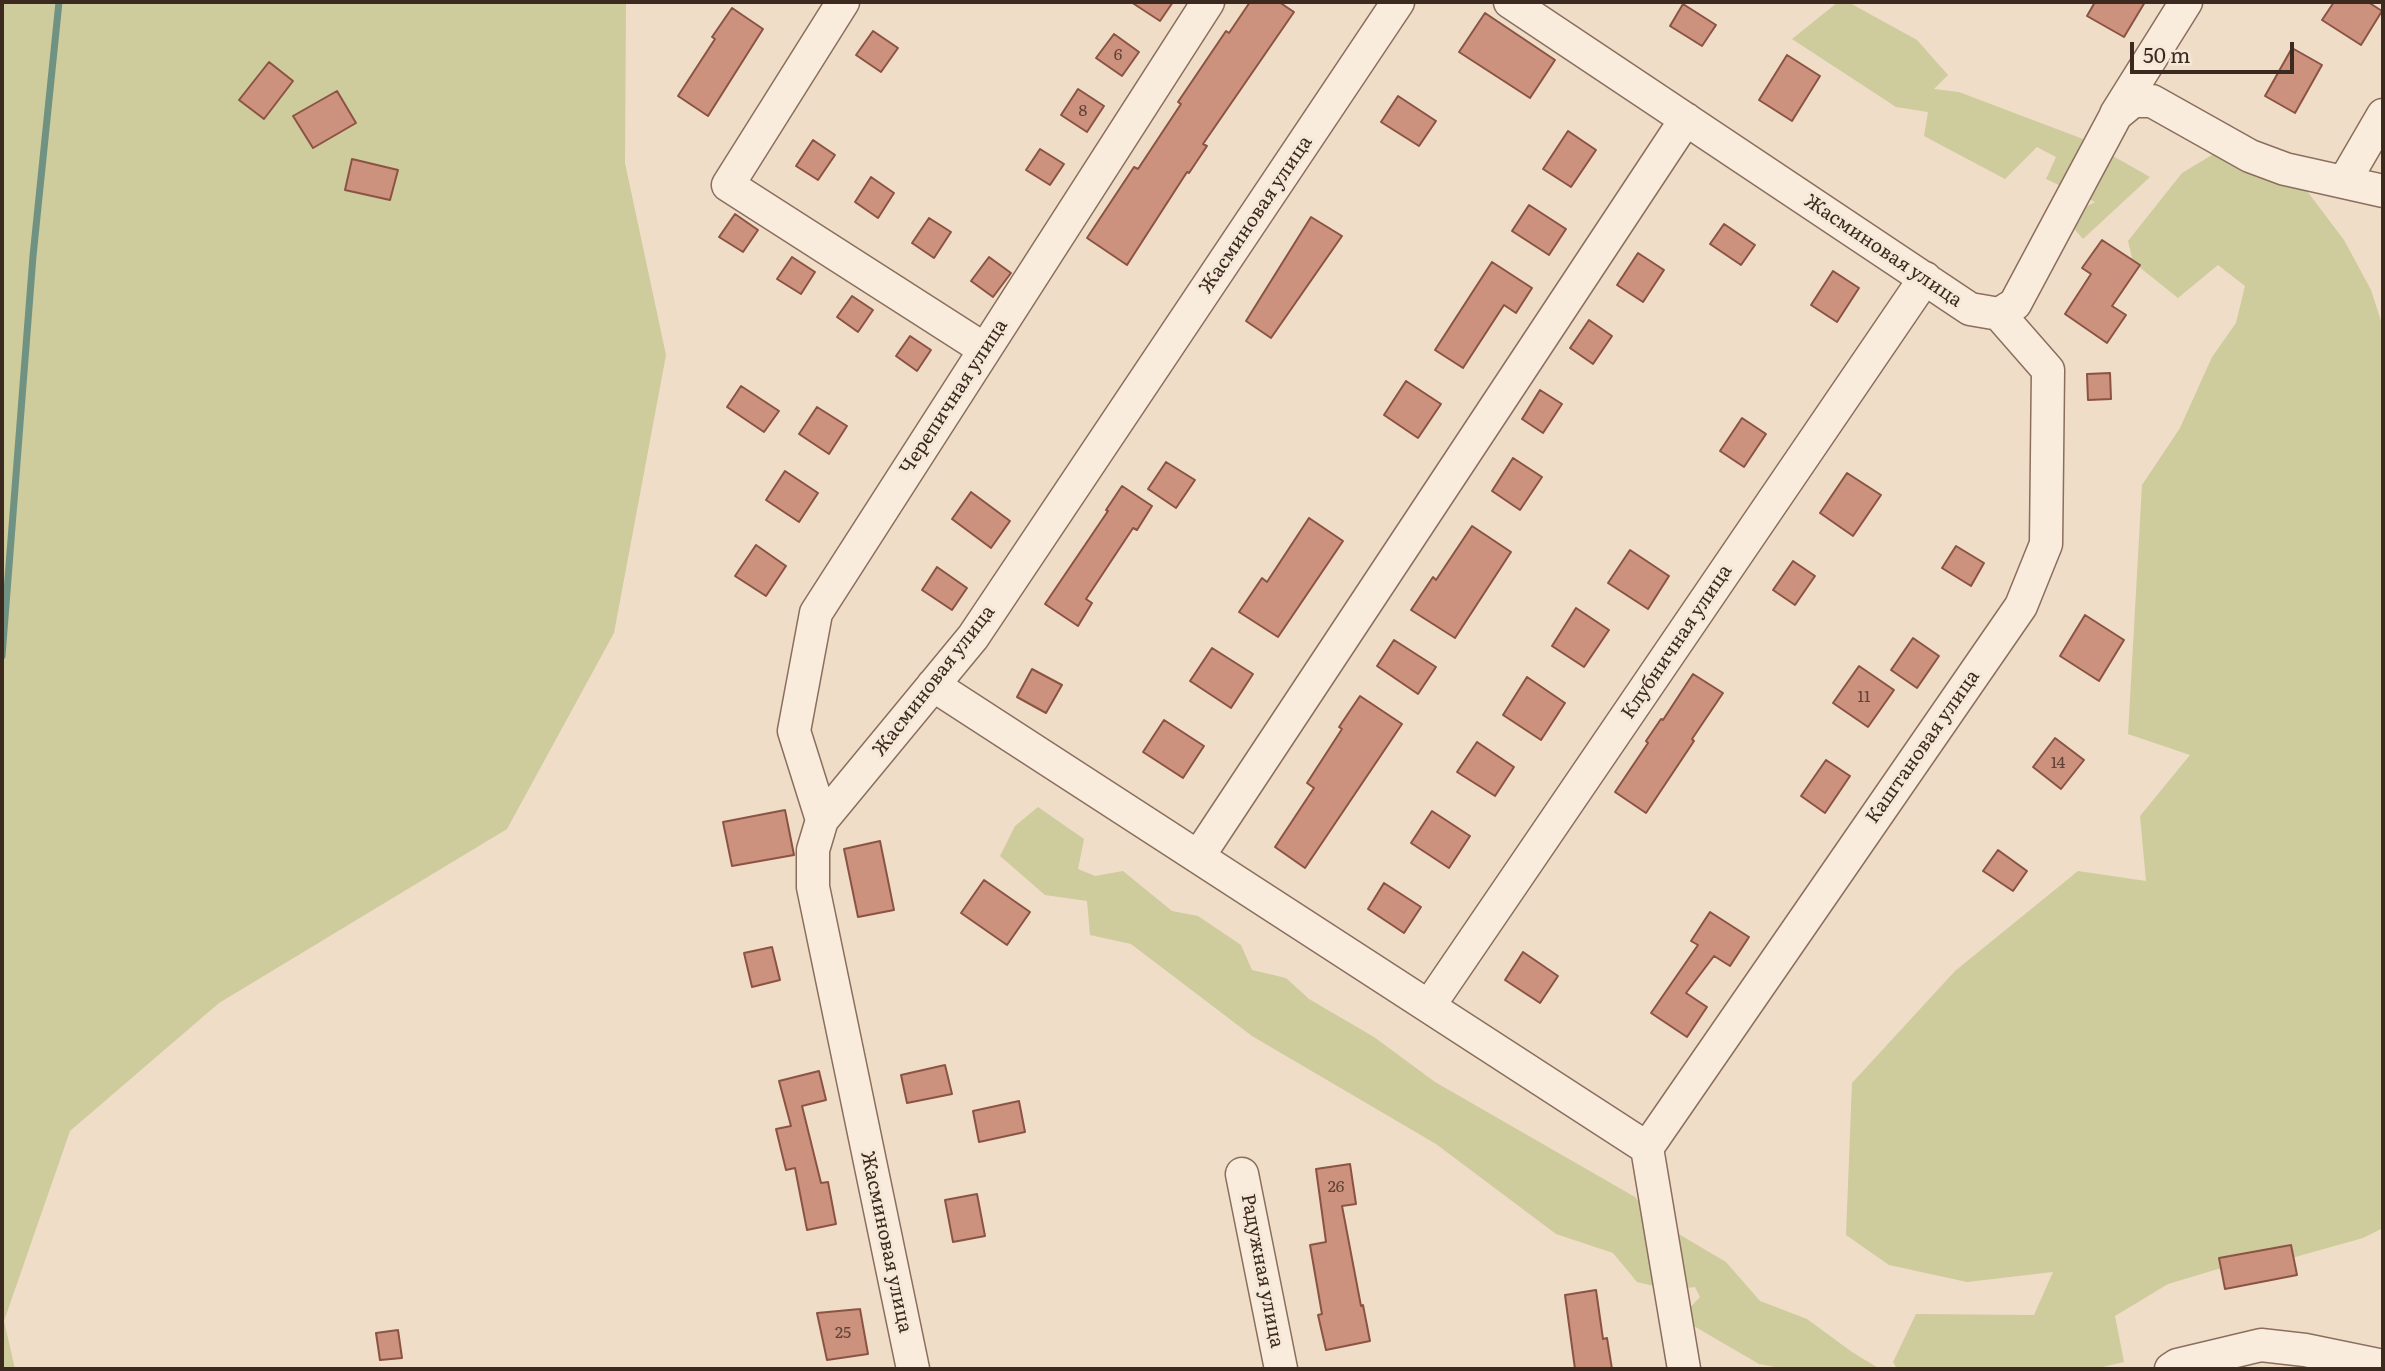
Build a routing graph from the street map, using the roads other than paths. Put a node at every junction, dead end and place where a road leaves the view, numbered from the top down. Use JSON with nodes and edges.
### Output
{"nodes":[{"id":1,"x":843,"y":2,"type":"edge"},
{"id":2,"x":1208,"y":2,"type":"edge"},
{"id":3,"x":1398,"y":2,"type":"edge"},
{"id":4,"x":1510,"y":2,"type":"edge"},
{"id":5,"x":2186,"y":2,"type":"edge"},
{"id":6,"x":2116,"y":115,"type":"junction"},
{"id":7,"x":2383,"y":115,"type":"edge"},
{"id":8,"x":1686,"y":119,"type":"junction"},
{"id":9,"x":2344,"y":182,"type":"junction"},
{"id":10,"x":2383,"y":191,"type":"edge"},
{"id":11,"x":1925,"y":278,"type":"junction"},
{"id":12,"x":1999,"y":314,"type":"junction"},
{"id":13,"x":984,"y":349,"type":"junction"},
{"id":14,"x":933,"y":685,"type":"junction"},
{"id":15,"x":822,"y":820,"type":"junction"},
{"id":16,"x":1198,"y":857,"type":"junction"},
{"id":17,"x":1429,"y":1006,"type":"junction"},
{"id":18,"x":1647,"y":1148,"type":"junction"},
{"id":19,"x":1242,"y":1174,"type":"dead end"},
{"id":20,"x":2383,"y":1366,"type":"edge"},
{"id":21,"x":913,"y":1369,"type":"edge"},
{"id":22,"x":1281,"y":1369,"type":"edge"},
{"id":23,"x":1684,"y":1369,"type":"edge"},
{"id":24,"x":2171,"y":1369,"type":"edge"}],
"edges":[{"from":1,"to":13,"type":"street"},
{"from":2,"to":13,"type":"street","name":"Черепичная улица"},
{"from":3,"to":14,"type":"street","name":"Жасминовая улица"},
{"from":4,"to":8,"type":"street","name":"Жасминовая улица"},
{"from":5,"to":6,"type":"street"},
{"from":6,"to":9,"type":"street"},
{"from":6,"to":12,"type":"street"},
{"from":7,"to":9,"type":"street"},
{"from":8,"to":11,"type":"street","name":"Жасминовая улица"},
{"from":8,"to":16,"type":"street"},
{"from":9,"to":10,"type":"street"},
{"from":11,"to":12,"type":"street","name":"Жасминовая улица"},
{"from":11,"to":17,"type":"street","name":"Клубничная улица"},
{"from":12,"to":18,"type":"street","name":"Каштановая улица"},
{"from":13,"to":15,"type":"street","name":"Черепичная улица"},
{"from":14,"to":15,"type":"street","name":"Жасминовая улица"},
{"from":14,"to":16,"type":"street"},
{"from":15,"to":21,"type":"street","name":"Жасминовая улица"},
{"from":16,"to":17,"type":"street"},
{"from":17,"to":18,"type":"street"},
{"from":18,"to":23,"type":"street"},
{"from":19,"to":22,"type":"street","name":"Радужная улица"},
{"from":20,"to":24,"type":"street"}]}
